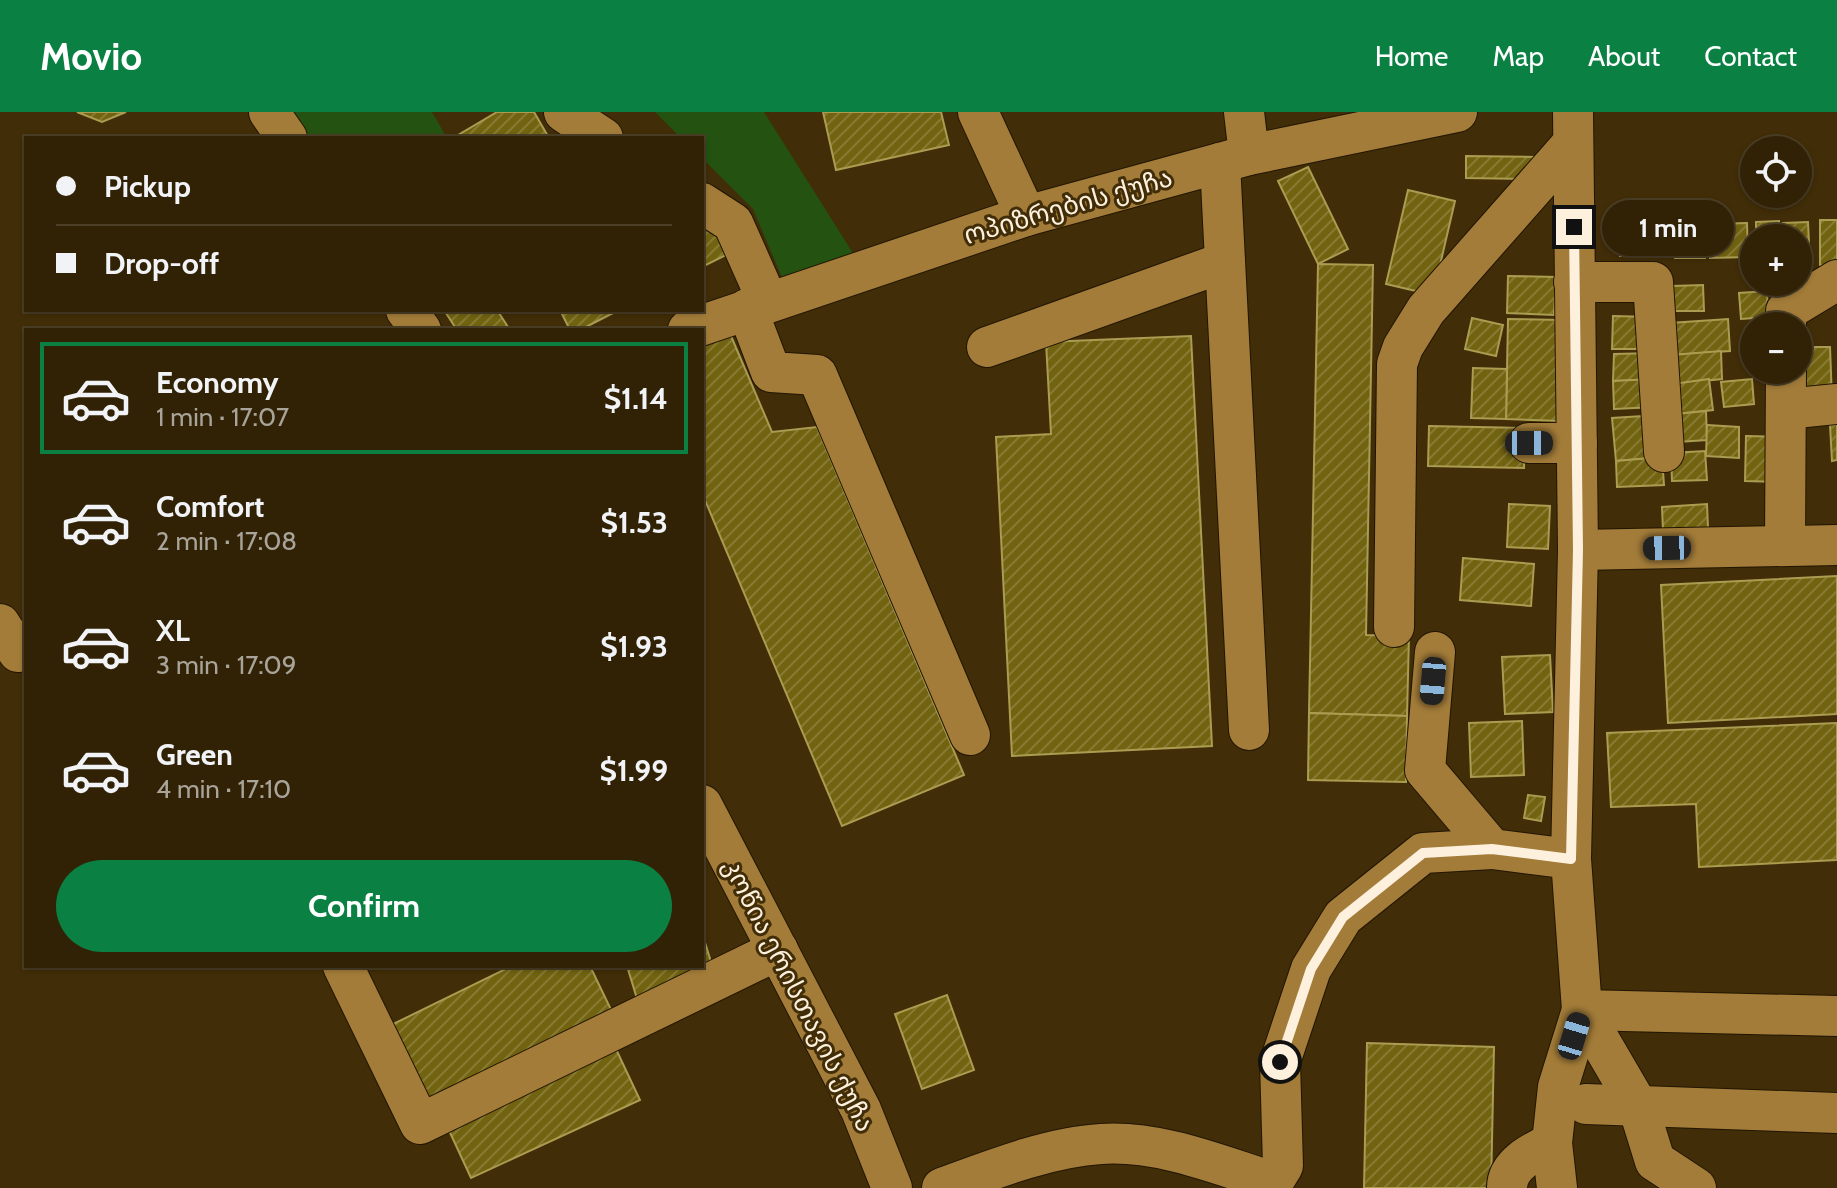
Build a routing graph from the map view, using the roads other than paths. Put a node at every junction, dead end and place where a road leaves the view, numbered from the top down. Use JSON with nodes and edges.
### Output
{"nodes":[{"id":1,"x":269,"y":112,"type":"edge"},
{"id":2,"x":564,"y":112,"type":"edge"},
{"id":3,"x":978,"y":112,"type":"edge"},
{"id":4,"x":1244,"y":112,"type":"edge"},
{"id":5,"x":1457,"y":112,"type":"edge"},
{"id":6,"x":1573,"y":128,"type":"edge"},
{"id":7,"x":286,"y":136,"type":"edge"},
{"id":8,"x":600,"y":136,"type":"edge"},
{"id":9,"x":1234,"y":159,"type":"junction"},
{"id":10,"x":704,"y":204,"type":"edge"},
{"id":11,"x":1026,"y":216,"type":"junction"},
{"id":12,"x":1225,"y":262,"type":"junction"},
{"id":13,"x":1837,"y":280,"type":"edge"},
{"id":14,"x":1574,"y":282,"type":"junction"},
{"id":15,"x":757,"y":306,"type":"junction"},
{"id":16,"x":1786,"y":312,"type":"edge"},
{"id":17,"x":694,"y":328,"type":"edge"},
{"id":18,"x":987,"y":347,"type":"dead end"},
{"id":19,"x":1786,"y":384,"type":"edge"},
{"id":20,"x":1837,"y":404,"type":"edge"},
{"id":21,"x":1786,"y":409,"type":"junction"},
{"id":22,"x":1529,"y":443,"type":"dead end"},
{"id":23,"x":1577,"y":443,"type":"junction"},
{"id":24,"x":1664,"y":452,"type":"dead end"},
{"id":25,"x":1837,"y":545,"type":"edge"},
{"id":26,"x":1785,"y":546,"type":"junction"},
{"id":27,"x":1578,"y":550,"type":"junction"},
{"id":28,"x":1394,"y":627,"type":"dead end"},
{"id":29,"x":1435,"y":652,"type":"dead end"},
{"id":30,"x":1249,"y":730,"type":"dead end"},
{"id":31,"x":970,"y":735,"type":"dead end"},
{"id":32,"x":704,"y":809,"type":"edge"},
{"id":33,"x":1492,"y":849,"type":"junction"},
{"id":34,"x":1571,"y":859,"type":"junction"},
{"id":35,"x":778,"y":950,"type":"junction"},
{"id":36,"x":344,"y":968,"type":"edge"},
{"id":37,"x":1582,"y":1010,"type":"junction"},
{"id":38,"x":1837,"y":1016,"type":"edge"},
{"id":39,"x":1586,"y":1104,"type":"dead end"},
{"id":40,"x":1638,"y":1106,"type":"junction"},
{"id":41,"x":1837,"y":1113,"type":"edge"},
{"id":42,"x":1552,"y":1143,"type":"junction"},
{"id":43,"x":892,"y":1188,"type":"edge"},
{"id":44,"x":942,"y":1188,"type":"edge"},
{"id":45,"x":1507,"y":1188,"type":"edge"},
{"id":46,"x":1557,"y":1188,"type":"edge"},
{"id":47,"x":1696,"y":1188,"type":"edge"}],
"edges":[{"from":1,"to":7,"type":"street"},
{"from":2,"to":8,"type":"street"},
{"from":3,"to":11,"type":"street"},
{"from":4,"to":9,"type":"street"},
{"from":5,"to":9,"type":"street","name":"ოპიზრების ქუჩა"},
{"from":6,"to":14,"type":"street"},
{"from":6,"to":28,"type":"street"},
{"from":9,"to":11,"type":"street","name":"ოპიზრების ქუჩა"},
{"from":9,"to":12,"type":"street"},
{"from":10,"to":15,"type":"street"},
{"from":11,"to":15,"type":"street","name":"ოპიზრების ქუჩა"},
{"from":12,"to":18,"type":"street"},
{"from":12,"to":30,"type":"street"},
{"from":13,"to":16,"type":"street"},
{"from":14,"to":23,"type":"street"},
{"from":14,"to":24,"type":"street"},
{"from":15,"to":17,"type":"street","name":"ოპიზრების ქუჩა"},
{"from":15,"to":31,"type":"street"},
{"from":19,"to":21,"type":"street"},
{"from":20,"to":21,"type":"street"},
{"from":21,"to":26,"type":"street"},
{"from":22,"to":23,"type":"street"},
{"from":23,"to":27,"type":"street"},
{"from":25,"to":26,"type":"street"},
{"from":26,"to":27,"type":"street"},
{"from":27,"to":34,"type":"street"},
{"from":29,"to":33,"type":"street"},
{"from":32,"to":35,"type":"street","name":"კოწია ერისთავის ქუჩა"},
{"from":33,"to":34,"type":"street"},
{"from":33,"to":44,"type":"street"},
{"from":34,"to":37,"type":"street"},
{"from":35,"to":36,"type":"street"},
{"from":35,"to":43,"type":"street","name":"კოწია ერისთავის ქუჩა"},
{"from":37,"to":38,"type":"street"},
{"from":37,"to":40,"type":"street"},
{"from":37,"to":42,"type":"street"},
{"from":39,"to":40,"type":"street"},
{"from":40,"to":41,"type":"street"},
{"from":40,"to":47,"type":"street"},
{"from":42,"to":45,"type":"street"},
{"from":42,"to":46,"type":"street"}]}
